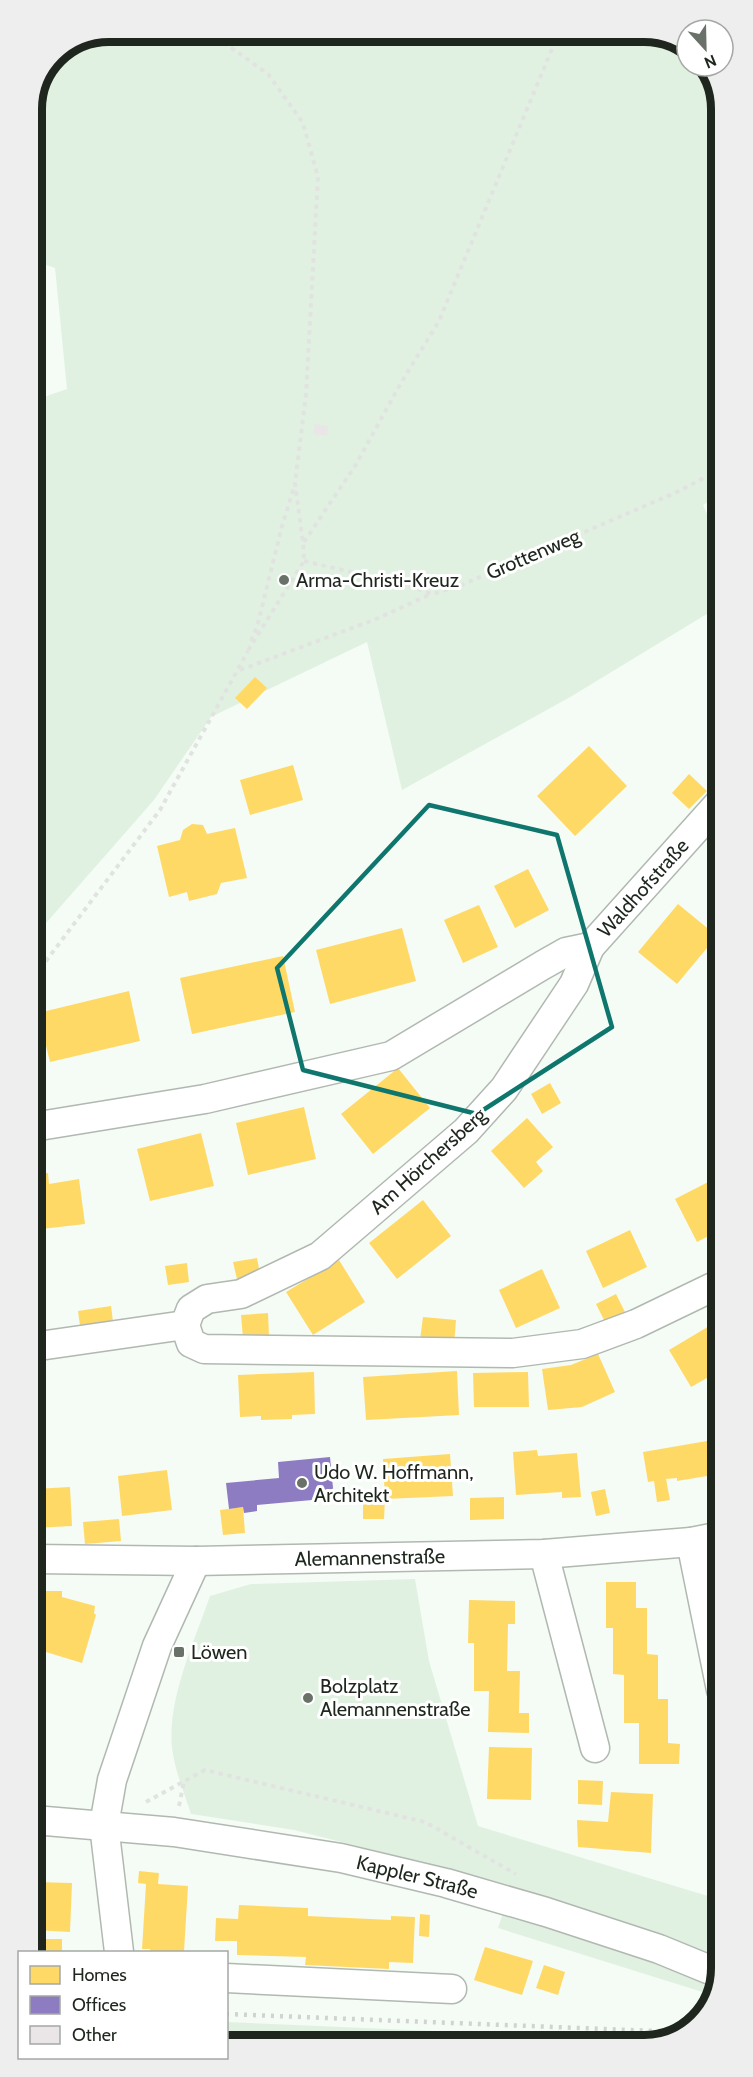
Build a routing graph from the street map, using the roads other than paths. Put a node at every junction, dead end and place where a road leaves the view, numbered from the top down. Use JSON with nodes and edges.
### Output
{"nodes":[{"id":1,"x":711,"y":812,"type":"edge"},
{"id":2,"x":590,"y":947,"type":"junction"},
{"id":3,"x":42,"y":1126,"type":"edge"},
{"id":4,"x":711,"y":1287,"type":"edge"},
{"id":5,"x":185,"y":1324,"type":"junction"},
{"id":6,"x":46,"y":1345,"type":"dead end"},
{"id":7,"x":711,"y":1538,"type":"edge"},
{"id":8,"x":691,"y":1542,"type":"junction"},
{"id":9,"x":544,"y":1554,"type":"junction"},
{"id":10,"x":42,"y":1559,"type":"edge"},
{"id":11,"x":196,"y":1561,"type":"junction"},
{"id":12,"x":711,"y":1641,"type":"edge"},
{"id":13,"x":595,"y":1748,"type":"dead end"},
{"id":14,"x":42,"y":1821,"type":"edge"},
{"id":15,"x":104,"y":1825,"type":"junction"},
{"id":16,"x":118,"y":1951,"type":"edge"},
{"id":17,"x":711,"y":1970,"type":"edge"},
{"id":18,"x":228,"y":1978,"type":"edge"},
{"id":19,"x":452,"y":1989,"type":"dead end"}],
"edges":[{"from":1,"to":2,"type":"street","name":"Waldhofstraße"},
{"from":2,"to":3,"type":"street"},
{"from":2,"to":5,"type":"street","name":"Am Hörchersberg"},
{"from":4,"to":5,"type":"street"},
{"from":5,"to":6,"type":"street"},
{"from":7,"to":8,"type":"street","name":"Alemannenstraße"},
{"from":8,"to":9,"type":"street","name":"Alemannenstraße"},
{"from":8,"to":12,"type":"street"},
{"from":9,"to":11,"type":"street","name":"Alemannenstraße"},
{"from":9,"to":13,"type":"street"},
{"from":10,"to":11,"type":"street","name":"Alemannenstraße"},
{"from":11,"to":15,"type":"street"},
{"from":14,"to":15,"type":"street","name":"Kappler Straße"},
{"from":15,"to":16,"type":"street"},
{"from":15,"to":17,"type":"street","name":"Kappler Straße"},
{"from":18,"to":19,"type":"street"}]}
